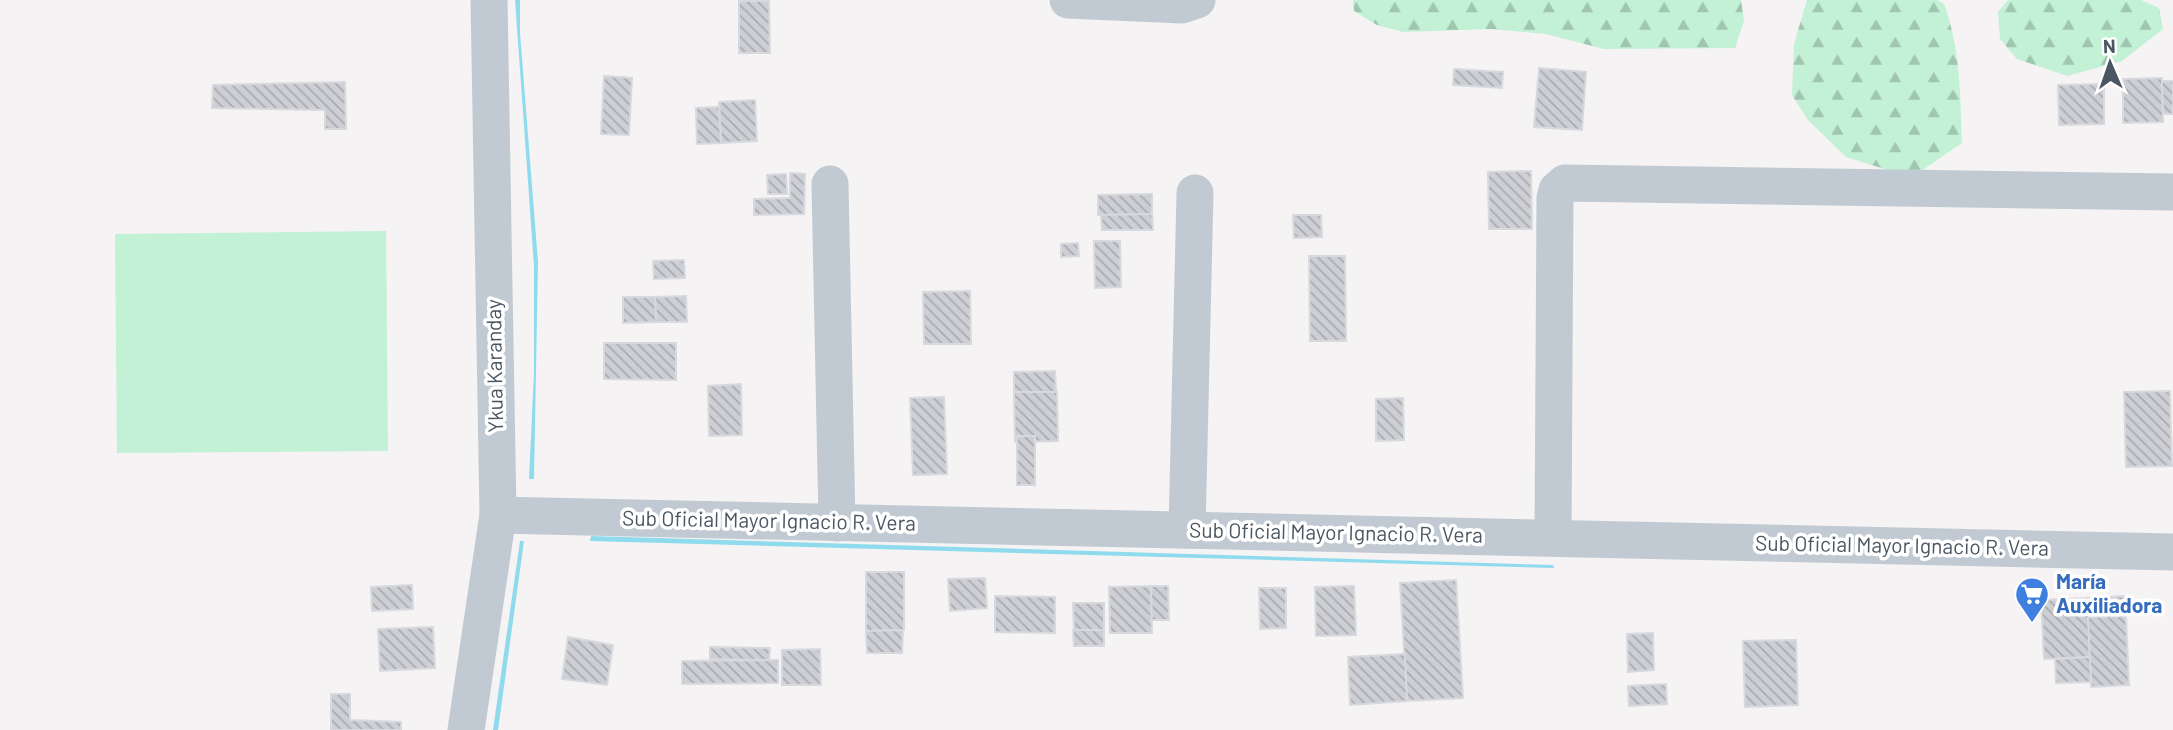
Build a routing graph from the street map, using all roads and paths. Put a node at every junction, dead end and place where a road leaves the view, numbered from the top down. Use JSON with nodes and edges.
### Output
{"nodes":[{"id":1,"x":489,"y":0,"type":"edge"},
{"id":2,"x":1068,"y":0,"type":"edge"},
{"id":3,"x":1197,"y":0,"type":"edge"},
{"id":4,"x":830,"y":184,"type":"dead end"},
{"id":5,"x":2173,"y":192,"type":"edge"},
{"id":6,"x":1195,"y":193,"type":"dead end"},
{"id":7,"x":498,"y":515,"type":"junction"},
{"id":8,"x":836,"y":523,"type":"junction"},
{"id":9,"x":1187,"y":530,"type":"junction"},
{"id":10,"x":1553,"y":538,"type":"junction"},
{"id":11,"x":2173,"y":552,"type":"edge"},
{"id":12,"x":466,"y":730,"type":"edge"}],
"edges":[{"from":1,"to":7,"type":"street","name":"Ykua Karanday"},
{"from":2,"to":3,"type":"street"},
{"from":4,"to":8,"type":"street"},
{"from":5,"to":10,"type":"street"},
{"from":6,"to":9,"type":"street"},
{"from":7,"to":8,"type":"street","name":"Sub Oficial Mayor Ignacio R. Vera"},
{"from":7,"to":12,"type":"street","name":"Ykua Karanday"},
{"from":8,"to":9,"type":"street","name":"Sub Oficial Mayor Ignacio R. Vera"},
{"from":9,"to":10,"type":"street","name":"Sub Oficial Mayor Ignacio R. Vera"},
{"from":10,"to":11,"type":"street","name":"Sub Oficial Mayor Ignacio R. Vera"}]}
